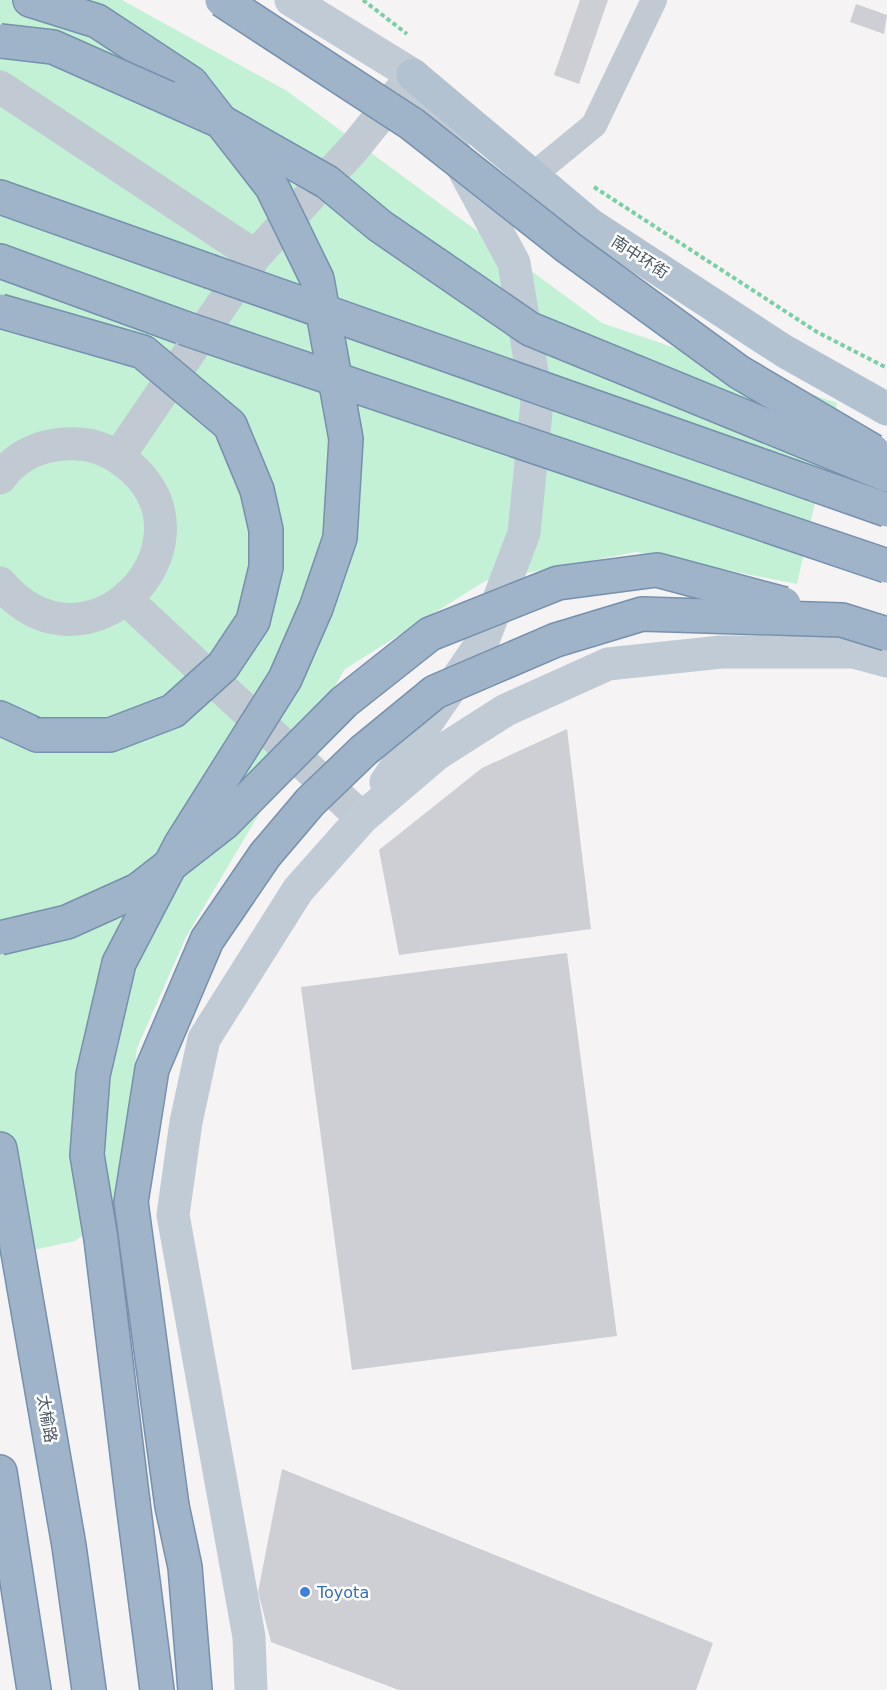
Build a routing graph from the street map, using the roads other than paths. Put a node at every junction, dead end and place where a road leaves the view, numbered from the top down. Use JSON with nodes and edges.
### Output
{"nodes":[{"id":1,"x":30,"y":0,"type":"edge"},
{"id":2,"x":222,"y":0,"type":"edge"},
{"id":3,"x":291,"y":0,"type":"edge"},
{"id":4,"x":654,"y":0,"type":"edge"},
{"id":5,"x":0,"y":41,"type":"edge"},
{"id":6,"x":413,"y":75,"type":"junction"},
{"id":7,"x":0,"y":87,"type":"edge"},
{"id":8,"x":532,"y":176,"type":"junction"},
{"id":9,"x":0,"y":197,"type":"edge"},
{"id":10,"x":255,"y":256,"type":"junction"},
{"id":11,"x":0,"y":261,"type":"edge"},
{"id":12,"x":0,"y":311,"type":"edge"},
{"id":13,"x":887,"y":409,"type":"edge"},
{"id":14,"x":118,"y":456,"type":"junction"},
{"id":15,"x":887,"y":459,"type":"edge"},
{"id":16,"x":887,"y":475,"type":"edge"},
{"id":17,"x":0,"y":478,"type":"edge"},
{"id":18,"x":887,"y":510,"type":"edge"},
{"id":19,"x":887,"y":566,"type":"edge"},
{"id":20,"x":0,"y":583,"type":"edge"},
{"id":21,"x":127,"y":600,"type":"junction"},
{"id":22,"x":843,"y":620,"type":"junction"},
{"id":23,"x":887,"y":634,"type":"edge"},
{"id":24,"x":887,"y":661,"type":"edge"},
{"id":25,"x":0,"y":718,"type":"edge"},
{"id":26,"x":362,"y":818,"type":"junction"},
{"id":27,"x":0,"y":938,"type":"edge"},
{"id":28,"x":0,"y":1149,"type":"edge"},
{"id":29,"x":0,"y":1472,"type":"edge"},
{"id":30,"x":34,"y":1690,"type":"edge"},
{"id":31,"x":89,"y":1690,"type":"edge"},
{"id":32,"x":157,"y":1690,"type":"edge"},
{"id":33,"x":195,"y":1690,"type":"edge"},
{"id":34,"x":251,"y":1690,"type":"edge"}],
"edges":[{"from":1,"to":32,"type":"highway","bridge":true},
{"from":2,"to":15,"type":"highway","bridge":true},
{"from":3,"to":6,"type":"main road"},
{"from":4,"to":8,"type":"street"},
{"from":5,"to":16,"type":"highway","bridge":true},
{"from":6,"to":8,"type":"main road","name":"南中环街"},
{"from":6,"to":10,"type":"street"},
{"from":6,"to":26,"type":"main road"},
{"from":7,"to":10,"type":"street"},
{"from":8,"to":13,"type":"main road","name":"南中环街"},
{"from":9,"to":18,"type":"highway","bridge":true},
{"from":10,"to":14,"type":"street"},
{"from":11,"to":19,"type":"highway","bridge":true},
{"from":12,"to":25,"type":"highway","bridge":true},
{"from":14,"to":17,"type":"street"},
{"from":14,"to":21,"type":"street"},
{"from":20,"to":21,"type":"street"},
{"from":21,"to":26,"type":"street"},
{"from":22,"to":23,"type":"highway","bridge":true},
{"from":22,"to":27,"type":"highway","bridge":true},
{"from":22,"to":33,"type":"highway","bridge":true},
{"from":24,"to":26,"type":"main road"},
{"from":26,"to":34,"type":"main road"},
{"from":28,"to":31,"type":"highway","name":"太榆路"},
{"from":29,"to":30,"type":"highway"}]}
